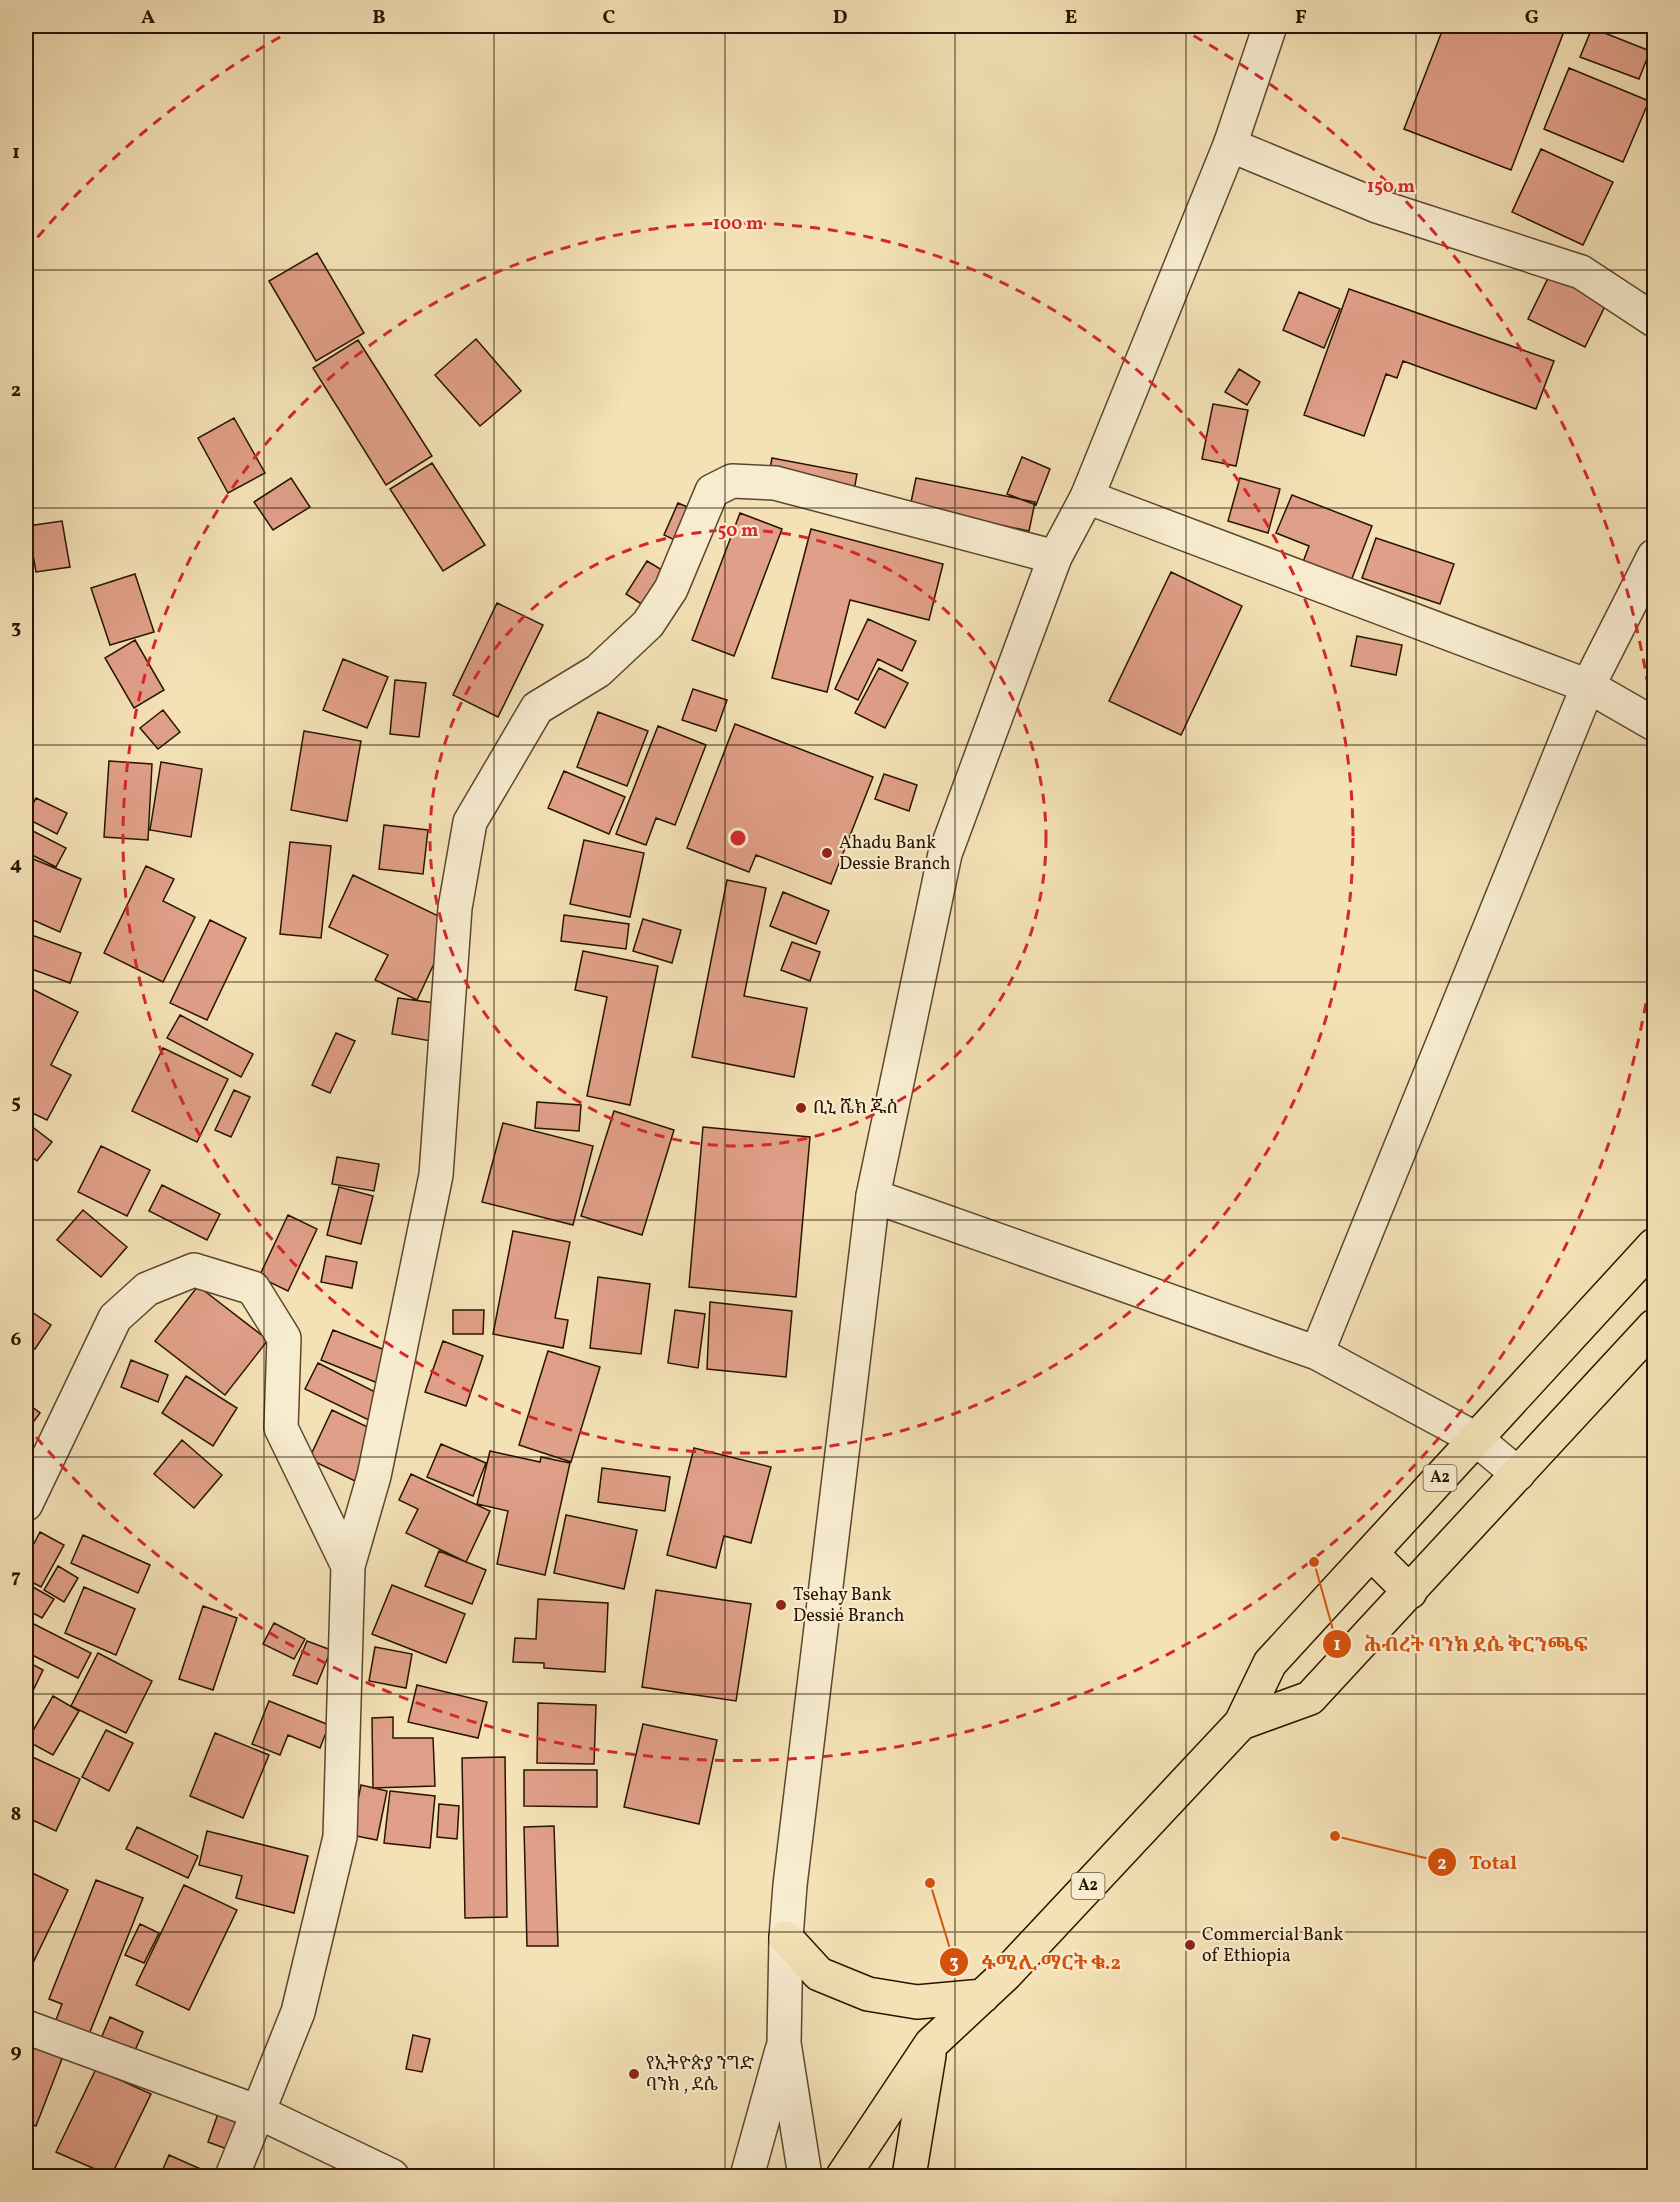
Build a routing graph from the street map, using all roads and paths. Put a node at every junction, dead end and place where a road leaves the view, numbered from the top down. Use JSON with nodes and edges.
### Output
{"nodes":[{"id":1,"x":1270,"y":26,"type":"edge"},
{"id":2,"x":1230,"y":145,"type":"junction"},
{"id":3,"x":1654,"y":320,"type":"edge"},
{"id":4,"x":1087,"y":496,"type":"junction"},
{"id":5,"x":1654,"y":555,"type":"edge"},
{"id":6,"x":1055,"y":557,"type":"junction"},
{"id":7,"x":1588,"y":686,"type":"junction"},
{"id":8,"x":1654,"y":724,"type":"edge"},
{"id":9,"x":873,"y":1196,"type":"junction"},
{"id":10,"x":1654,"y":1245,"type":"edge"},
{"id":11,"x":1654,"y":1326,"type":"edge"},
{"id":12,"x":1317,"y":1353,"type":"junction"},
{"id":13,"x":1476,"y":1438,"type":"junction"},
{"id":14,"x":1518,"y":1474,"type":"junction"},
{"id":15,"x":26,"y":1504,"type":"edge"},
{"id":16,"x":1371,"y":1553,"type":"junction"},
{"id":17,"x":348,"y":1566,"type":"junction"},
{"id":18,"x":1410,"y":1592,"type":"junction"},
{"id":19,"x":1241,"y":1723,"type":"junction"},
{"id":20,"x":786,"y":1938,"type":"junction"},
{"id":21,"x":983,"y":1996,"type":"junction"},
{"id":22,"x":26,"y":2027,"type":"edge"},
{"id":23,"x":784,"y":2043,"type":"junction"},
{"id":24,"x":931,"y":2044,"type":"junction"},
{"id":25,"x":258,"y":2112,"type":"junction"},
{"id":26,"x":232,"y":2176,"type":"edge"},
{"id":27,"x":392,"y":2176,"type":"edge"},
{"id":28,"x":747,"y":2176,"type":"edge"},
{"id":29,"x":805,"y":2176,"type":"edge"},
{"id":30,"x":843,"y":2176,"type":"edge"},
{"id":31,"x":909,"y":2176,"type":"edge"}],
"edges":[{"from":1,"to":2,"type":"street"},
{"from":2,"to":3,"type":"street"},
{"from":2,"to":4,"type":"street"},
{"from":4,"to":6,"type":"street"},
{"from":4,"to":7,"type":"street"},
{"from":5,"to":7,"type":"street"},
{"from":6,"to":9,"type":"street"},
{"from":6,"to":17,"type":"street"},
{"from":7,"to":8,"type":"street"},
{"from":7,"to":12,"type":"street"},
{"from":9,"to":12,"type":"street"},
{"from":9,"to":20,"type":"street"},
{"from":10,"to":13,"type":"highway","number":"A2"},
{"from":11,"to":14,"type":"highway","number":"A2"},
{"from":12,"to":13,"type":"street"},
{"from":13,"to":14,"type":"street"},
{"from":13,"to":16,"type":"highway","number":"A2"},
{"from":14,"to":18,"type":"highway","number":"A2"},
{"from":15,"to":17,"type":"street"},
{"from":16,"to":18,"type":"highway"},
{"from":16,"to":19,"type":"highway","number":"A2"},
{"from":17,"to":25,"type":"street"},
{"from":18,"to":19,"type":"highway","number":"A2"},
{"from":19,"to":21,"type":"highway","number":"A2"},
{"from":20,"to":21,"type":"highway"},
{"from":20,"to":23,"type":"street"},
{"from":21,"to":24,"type":"highway","number":"A2"},
{"from":22,"to":25,"type":"street"},
{"from":23,"to":28,"type":"street"},
{"from":23,"to":29,"type":"street"},
{"from":24,"to":30,"type":"highway","number":"A2"},
{"from":24,"to":31,"type":"highway"},
{"from":25,"to":26,"type":"street"},
{"from":25,"to":27,"type":"street"}]}
